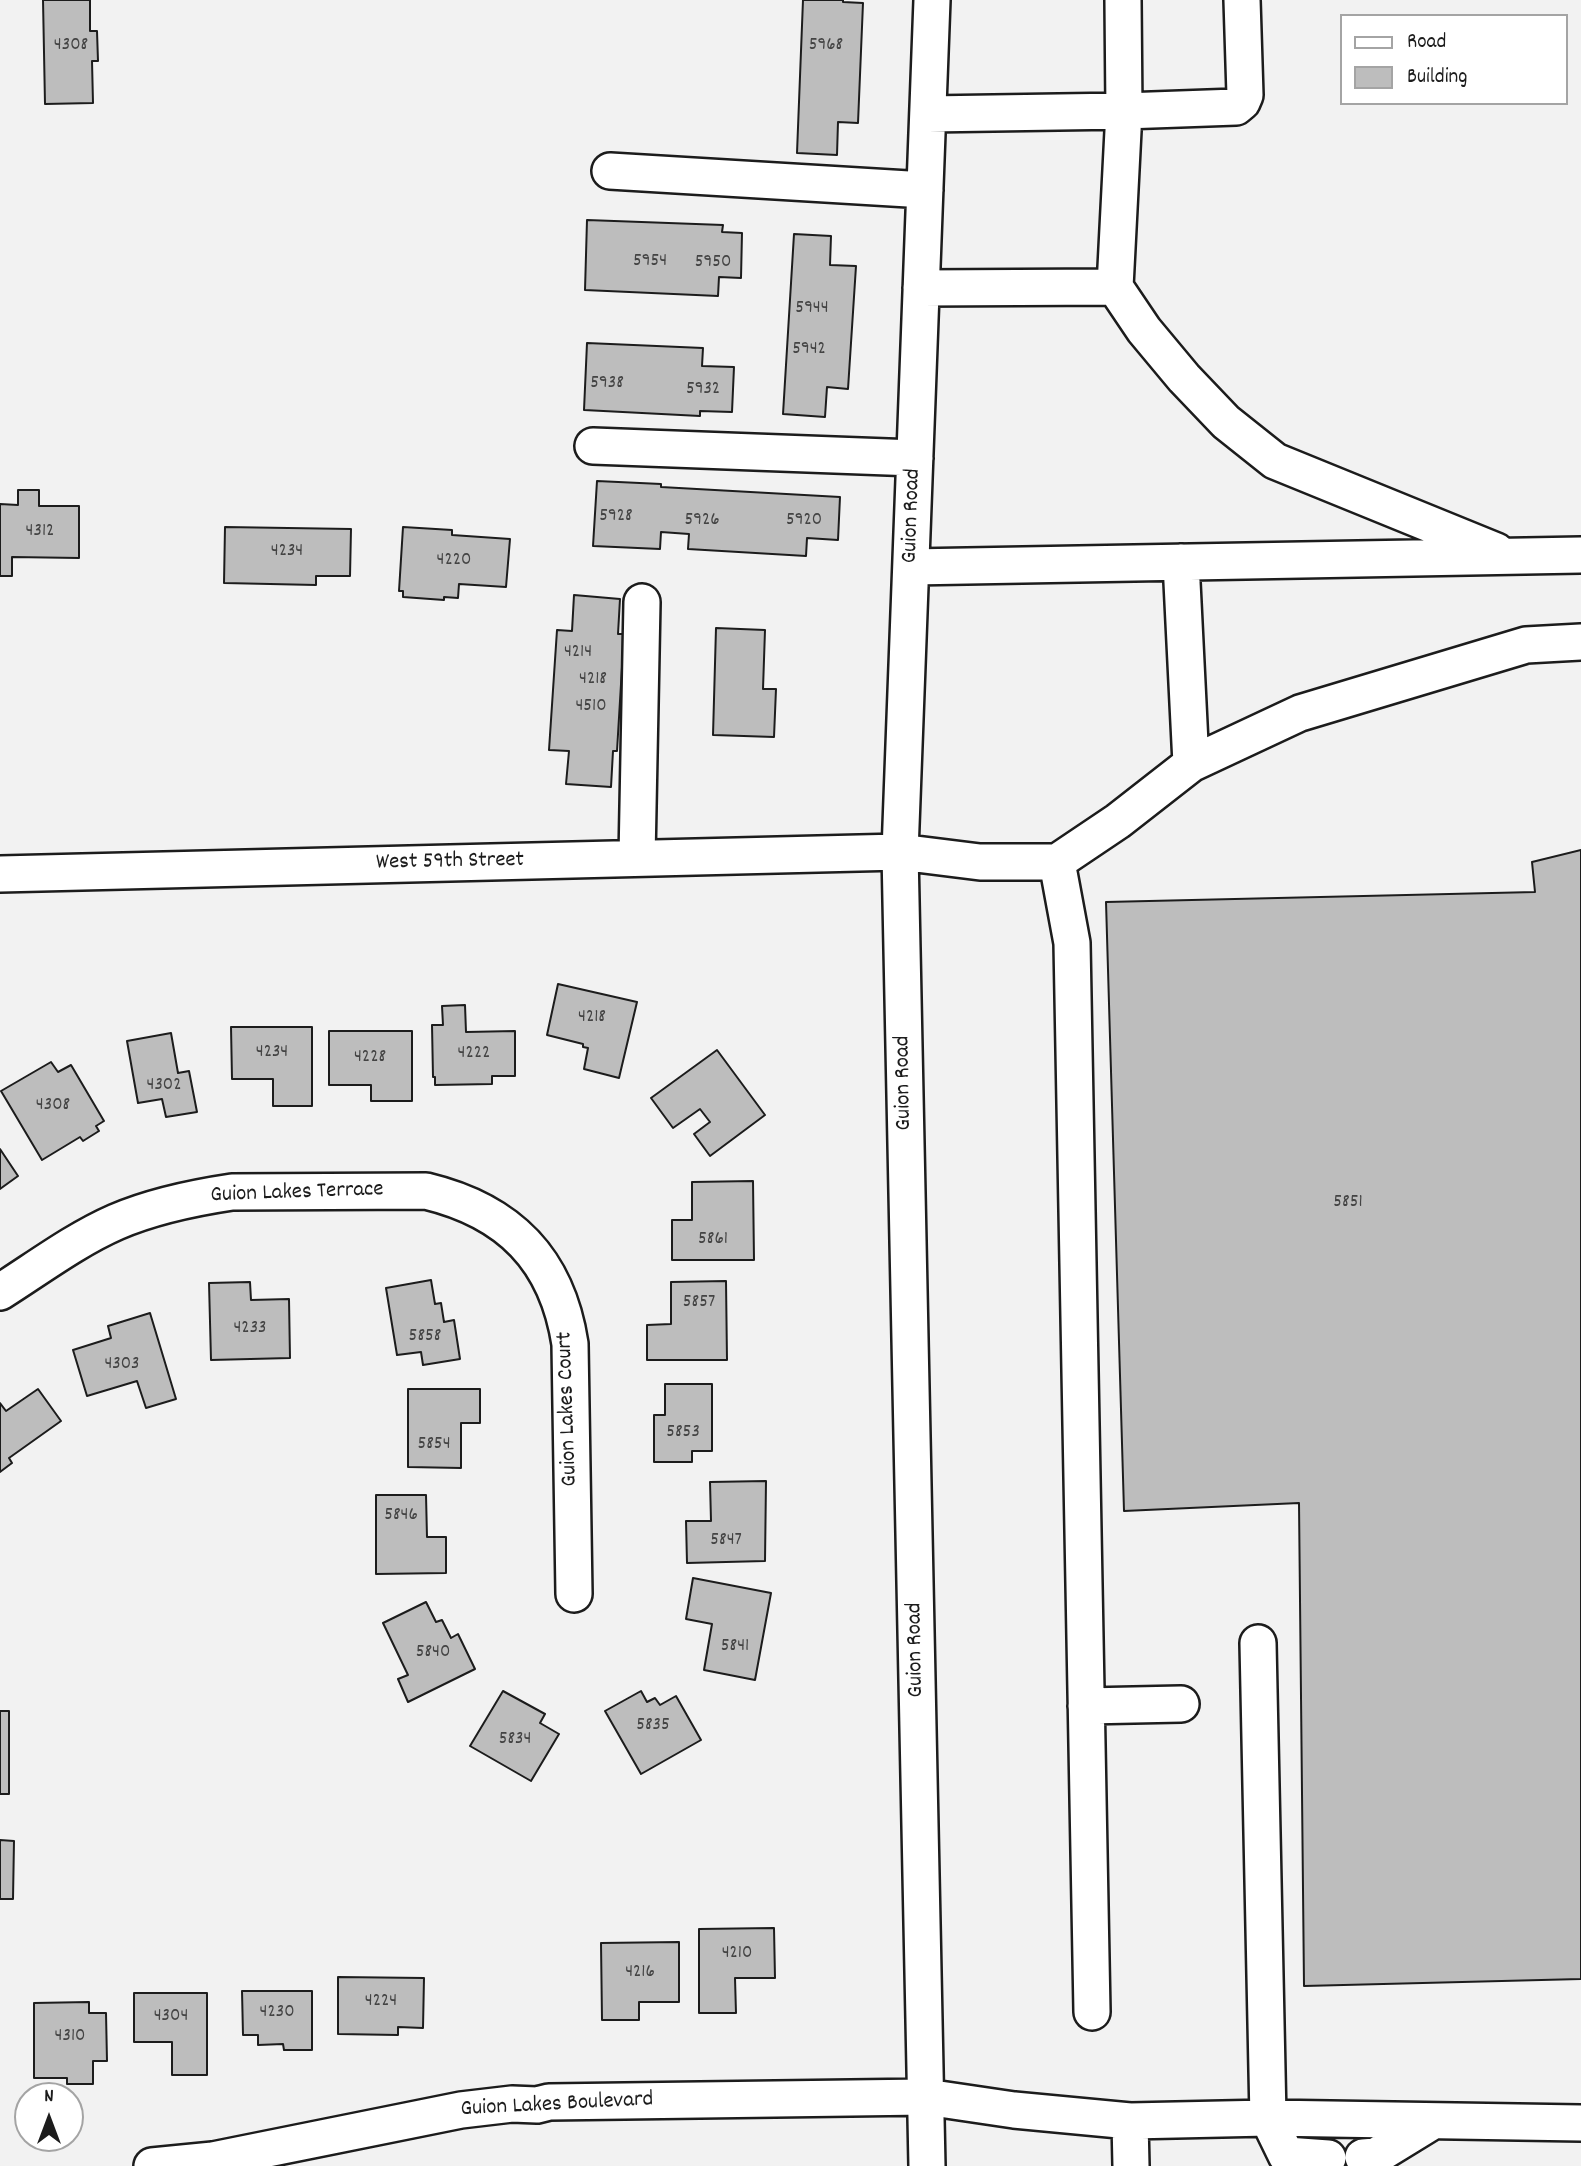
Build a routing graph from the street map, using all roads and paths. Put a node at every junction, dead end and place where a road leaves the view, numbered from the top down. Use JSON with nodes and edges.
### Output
{"nodes":[{"id":1,"x":932,"y":0,"type":"edge"},
{"id":2,"x":1123,"y":0,"type":"edge"},
{"id":3,"x":1242,"y":0,"type":"edge"},
{"id":4,"x":1124,"y":111,"type":"junction"},
{"id":5,"x":928,"y":114,"type":"junction"},
{"id":6,"x":610,"y":171,"type":"dead end"},
{"id":7,"x":925,"y":190,"type":"junction"},
{"id":8,"x":1115,"y":287,"type":"junction"},
{"id":9,"x":921,"y":288,"type":"junction"},
{"id":10,"x":593,"y":446,"type":"dead end"},
{"id":11,"x":915,"y":458,"type":"junction"},
{"id":12,"x":1581,"y":555,"type":"edge"},
{"id":13,"x":1509,"y":556,"type":"junction"},
{"id":14,"x":1181,"y":562,"type":"junction"},
{"id":15,"x":911,"y":567,"type":"junction"},
{"id":16,"x":642,"y":602,"type":"dead end"},
{"id":17,"x":1581,"y":642,"type":"edge"},
{"id":18,"x":1191,"y":764,"type":"junction"},
{"id":19,"x":900,"y":852,"type":"junction"},
{"id":20,"x":638,"y":858,"type":"junction"},
{"id":21,"x":1057,"y":862,"type":"junction"},
{"id":22,"x":0,"y":874,"type":"edge"},
{"id":23,"x":519,"y":1239,"type":"joint"},
{"id":24,"x":0,"y":1292,"type":"edge"},
{"id":25,"x":574,"y":1594,"type":"dead end"},
{"id":26,"x":1258,"y":1643,"type":"dead end"},
{"id":27,"x":1181,"y":1704,"type":"dead end"},
{"id":28,"x":1086,"y":1706,"type":"junction"},
{"id":29,"x":1092,"y":2012,"type":"dead end"},
{"id":30,"x":926,"y":2097,"type":"junction"},
{"id":31,"x":1268,"y":2118,"type":"junction"},
{"id":32,"x":1130,"y":2121,"type":"junction"},
{"id":33,"x":1433,"y":2121,"type":"junction"},
{"id":34,"x":1581,"y":2123,"type":"edge"},
{"id":35,"x":1363,"y":2157,"type":"dead end"},
{"id":36,"x":1328,"y":2158,"type":"dead end"},
{"id":37,"x":152,"y":2166,"type":"edge"},
{"id":38,"x":927,"y":2166,"type":"edge"},
{"id":39,"x":1131,"y":2166,"type":"edge"}],
"edges":[{"from":1,"to":5,"type":"street","name":"Guion Road"},
{"from":2,"to":4,"type":"street"},
{"from":3,"to":4,"type":"street"},
{"from":4,"to":5,"type":"street"},
{"from":4,"to":8,"type":"street"},
{"from":5,"to":7,"type":"street","name":"Guion Road"},
{"from":6,"to":7,"type":"street"},
{"from":7,"to":9,"type":"street","name":"Guion Road"},
{"from":8,"to":9,"type":"street"},
{"from":8,"to":13,"type":"street"},
{"from":9,"to":11,"type":"street","name":"Guion Road"},
{"from":10,"to":11,"type":"street"},
{"from":11,"to":15,"type":"street","name":"Guion Road"},
{"from":12,"to":13,"type":"street"},
{"from":13,"to":14,"type":"street"},
{"from":14,"to":15,"type":"street"},
{"from":14,"to":18,"type":"street"},
{"from":15,"to":19,"type":"street","name":"Guion Road"},
{"from":16,"to":20,"type":"street"},
{"from":17,"to":18,"type":"street"},
{"from":18,"to":21,"type":"street"},
{"from":19,"to":20,"type":"street","name":"West 59th Street"},
{"from":19,"to":21,"type":"street","name":"West 59th Street"},
{"from":19,"to":30,"type":"street","name":"Guion Road"},
{"from":20,"to":22,"type":"street","name":"West 59th Street"},
{"from":21,"to":28,"type":"street"},
{"from":23,"to":24,"type":"street","name":"Guion Lakes Terrace"},
{"from":23,"to":25,"type":"street","name":"Guion Lakes Court"},
{"from":26,"to":31,"type":"street"},
{"from":27,"to":28,"type":"street"},
{"from":28,"to":29,"type":"street"},
{"from":30,"to":32,"type":"street","name":"Guion Lakes Boulevard"},
{"from":30,"to":37,"type":"street","name":"Guion Lakes Boulevard"},
{"from":30,"to":38,"type":"street","name":"Guion Road"},
{"from":31,"to":32,"type":"street","name":"Guion Lakes Boulevard"},
{"from":31,"to":33,"type":"street","name":"Guion Lakes Boulevard"},
{"from":31,"to":36,"type":"street"},
{"from":32,"to":39,"type":"street"},
{"from":33,"to":34,"type":"street","name":"Guion Lakes Boulevard"},
{"from":33,"to":35,"type":"street"}]}
